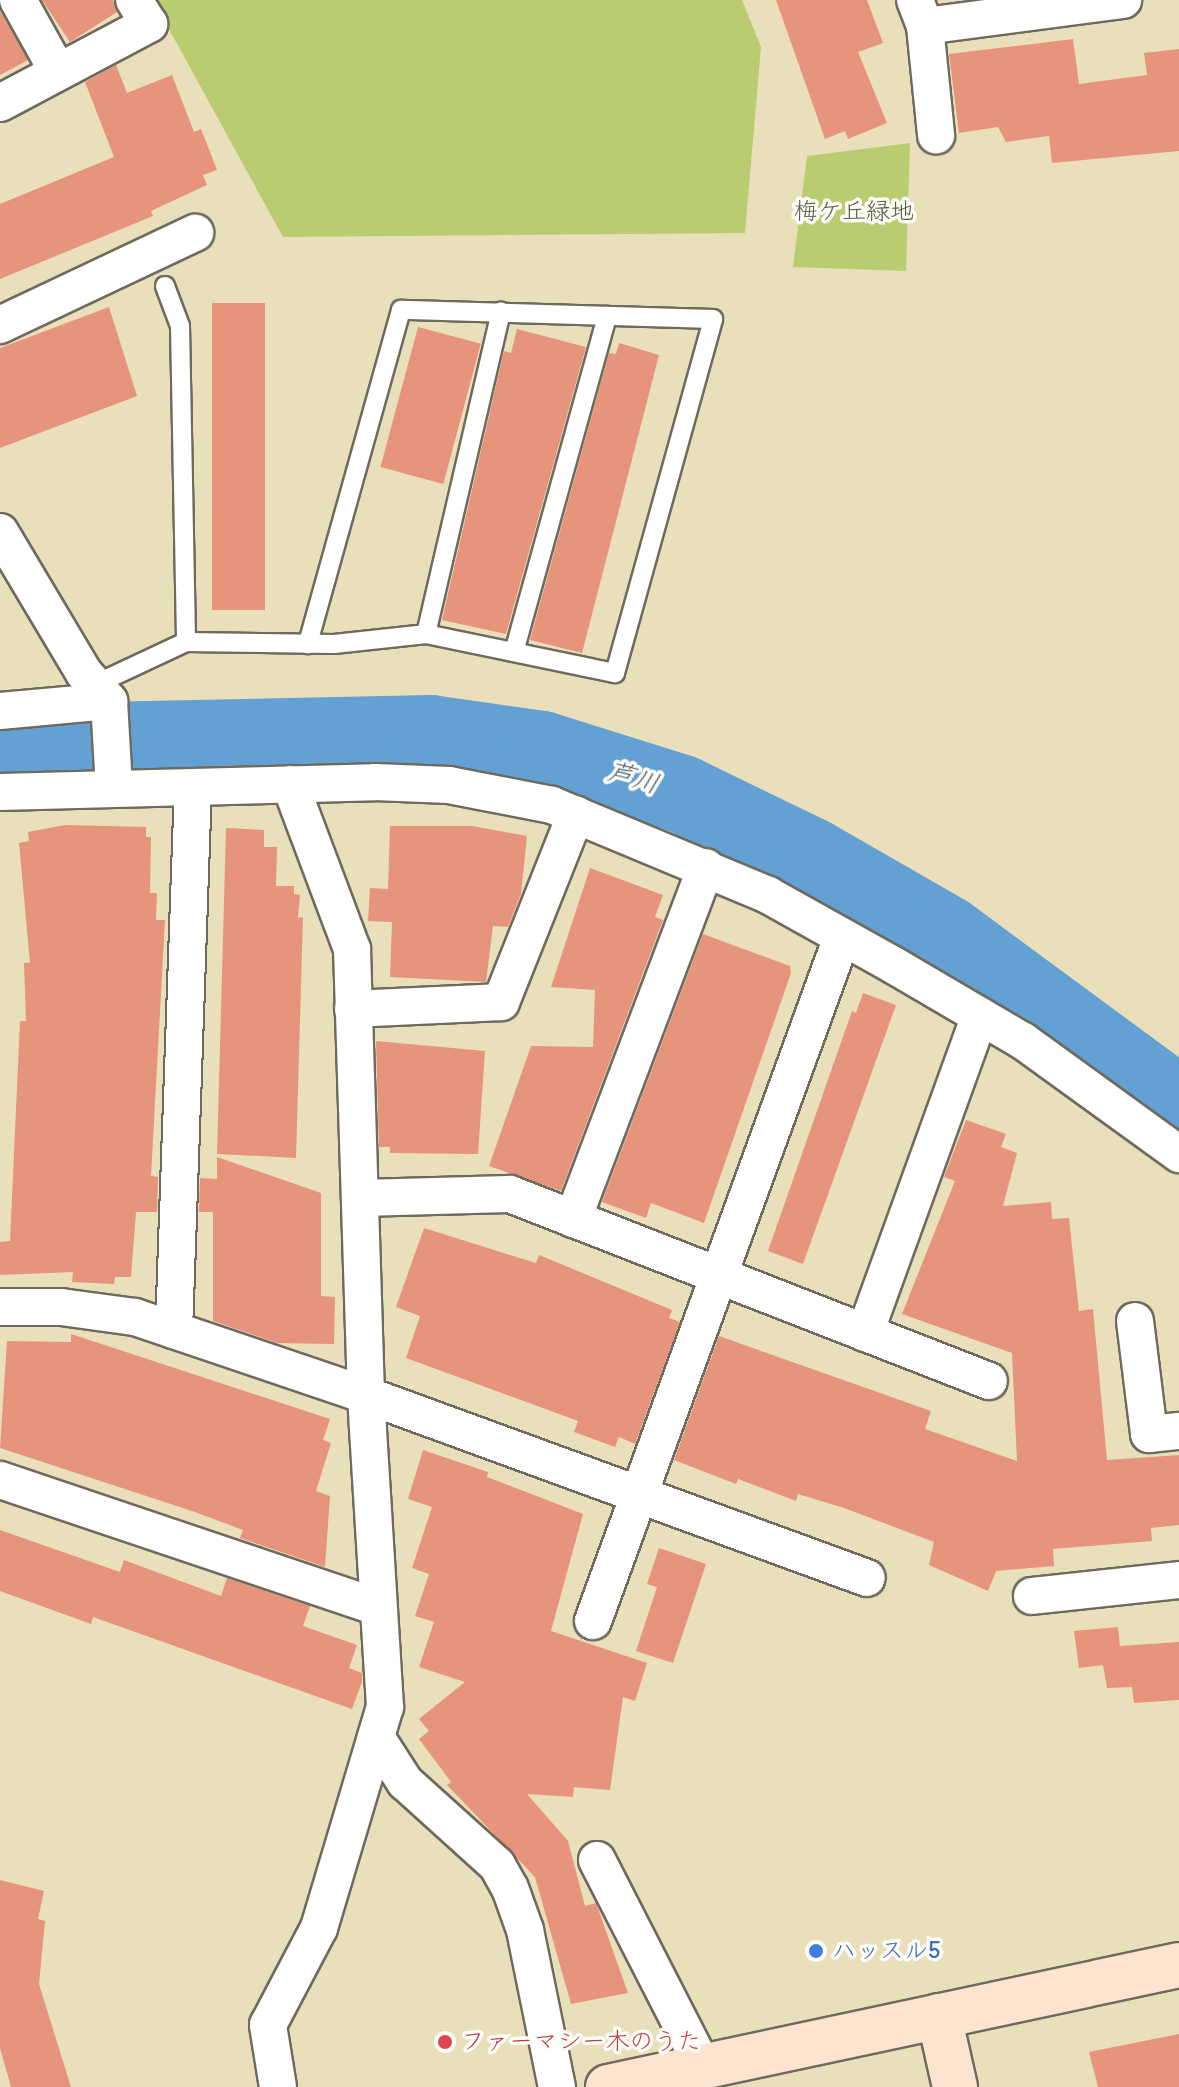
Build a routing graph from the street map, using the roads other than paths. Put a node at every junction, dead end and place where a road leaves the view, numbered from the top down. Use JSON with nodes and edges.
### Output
{"nodes":[{"id":1,"x":18,"y":0,"type":"edge"},
{"id":2,"x":134,"y":0,"type":"edge"},
{"id":3,"x":1123,"y":0,"type":"edge"},
{"id":4,"x":920,"y":13,"type":"edge"},
{"id":5,"x":58,"y":72,"type":"junction"},
{"id":6,"x":0,"y":103,"type":"edge"},
{"id":7,"x":936,"y":135,"type":"dead end"},
{"id":8,"x":195,"y":233,"type":"dead end"},
{"id":9,"x":165,"y":286,"type":"dead end"},
{"id":10,"x":501,"y":312,"type":"junction"},
{"id":11,"x":607,"y":316,"type":"junction"},
{"id":12,"x":0,"y":325,"type":"edge"},
{"id":13,"x":0,"y":532,"type":"edge"},
{"id":14,"x":426,"y":634,"type":"junction"},
{"id":15,"x":186,"y":642,"type":"junction"},
{"id":16,"x":308,"y":644,"type":"junction"},
{"id":17,"x":514,"y":652,"type":"junction"},
{"id":18,"x":101,"y":693,"type":"junction"},
{"id":19,"x":0,"y":711,"type":"edge"},
{"id":20,"x":290,"y":784,"type":"junction"},
{"id":21,"x":193,"y":787,"type":"junction"},
{"id":22,"x":114,"y":789,"type":"junction"},
{"id":23,"x":0,"y":792,"type":"edge"},
{"id":24,"x":576,"y":814,"type":"junction"},
{"id":25,"x":706,"y":867,"type":"junction"},
{"id":26,"x":842,"y":937,"type":"junction"},
{"id":27,"x":353,"y":1009,"type":"junction"},
{"id":28,"x":980,"y":1016,"type":"junction"},
{"id":29,"x":1179,"y":1154,"type":"edge"},
{"id":30,"x":360,"y":1198,"type":"junction"},
{"id":31,"x":573,"y":1219,"type":"junction"},
{"id":32,"x":719,"y":1275,"type":"junction"},
{"id":33,"x":0,"y":1307,"type":"edge"},
{"id":34,"x":1135,"y":1321,"type":"dead end"},
{"id":35,"x":174,"y":1330,"type":"junction"},
{"id":36,"x":865,"y":1333,"type":"junction"},
{"id":37,"x":989,"y":1381,"type":"dead end"},
{"id":38,"x":366,"y":1395,"type":"junction"},
{"id":39,"x":1179,"y":1431,"type":"edge"},
{"id":40,"x":0,"y":1480,"type":"edge"},
{"id":41,"x":638,"y":1494,"type":"junction"},
{"id":42,"x":867,"y":1578,"type":"dead end"},
{"id":43,"x":1179,"y":1580,"type":"edge"},
{"id":44,"x":1032,"y":1596,"type":"dead end"},
{"id":45,"x":378,"y":1607,"type":"junction"},
{"id":46,"x":593,"y":1621,"type":"dead end"},
{"id":47,"x":376,"y":1737,"type":"junction"},
{"id":48,"x":597,"y":1860,"type":"dead end"},
{"id":49,"x":1179,"y":1965,"type":"edge"},
{"id":50,"x":939,"y":2016,"type":"junction"},
{"id":51,"x":703,"y":2067,"type":"junction"},
{"id":52,"x":278,"y":2087,"type":"edge"},
{"id":53,"x":557,"y":2087,"type":"edge"},
{"id":54,"x":608,"y":2087,"type":"edge"},
{"id":55,"x":955,"y":2087,"type":"edge"}],
"edges":[{"from":1,"to":5,"type":"street"},
{"from":2,"to":5,"type":"street"},
{"from":3,"to":4,"type":"street"},
{"from":4,"to":7,"type":"street"},
{"from":5,"to":6,"type":"street"},
{"from":8,"to":12,"type":"street"},
{"from":9,"to":15,"type":"lane"},
{"from":10,"to":11,"type":"lane"},
{"from":10,"to":14,"type":"lane"},
{"from":10,"to":16,"type":"lane"},
{"from":11,"to":17,"type":"lane"},
{"from":11,"to":17,"type":"lane"},
{"from":13,"to":18,"type":"street"},
{"from":14,"to":16,"type":"lane"},
{"from":14,"to":17,"type":"lane"},
{"from":15,"to":16,"type":"lane"},
{"from":15,"to":18,"type":"lane"},
{"from":18,"to":19,"type":"street"},
{"from":18,"to":22,"type":"street"},
{"from":20,"to":21,"type":"street"},
{"from":20,"to":24,"type":"street"},
{"from":20,"to":27,"type":"street"},
{"from":21,"to":22,"type":"street"},
{"from":21,"to":35,"type":"street"},
{"from":22,"to":23,"type":"street"},
{"from":24,"to":25,"type":"street"},
{"from":24,"to":27,"type":"street"},
{"from":25,"to":26,"type":"street"},
{"from":25,"to":31,"type":"street"},
{"from":26,"to":28,"type":"street"},
{"from":26,"to":32,"type":"street"},
{"from":27,"to":30,"type":"street"},
{"from":28,"to":29,"type":"street"},
{"from":28,"to":36,"type":"street"},
{"from":30,"to":31,"type":"street"},
{"from":30,"to":38,"type":"street"},
{"from":31,"to":32,"type":"street"},
{"from":32,"to":36,"type":"street"},
{"from":32,"to":41,"type":"street"},
{"from":33,"to":35,"type":"street"},
{"from":34,"to":39,"type":"street"},
{"from":35,"to":38,"type":"street"},
{"from":36,"to":37,"type":"street"},
{"from":38,"to":41,"type":"street"},
{"from":38,"to":45,"type":"street"},
{"from":40,"to":45,"type":"street"},
{"from":41,"to":42,"type":"street"},
{"from":41,"to":46,"type":"street"},
{"from":43,"to":44,"type":"street"},
{"from":45,"to":47,"type":"street"},
{"from":47,"to":52,"type":"street"},
{"from":47,"to":53,"type":"street"},
{"from":48,"to":51,"type":"street"},
{"from":49,"to":50,"type":"street"},
{"from":50,"to":51,"type":"street"},
{"from":50,"to":55,"type":"street"},
{"from":51,"to":54,"type":"street"}]}
